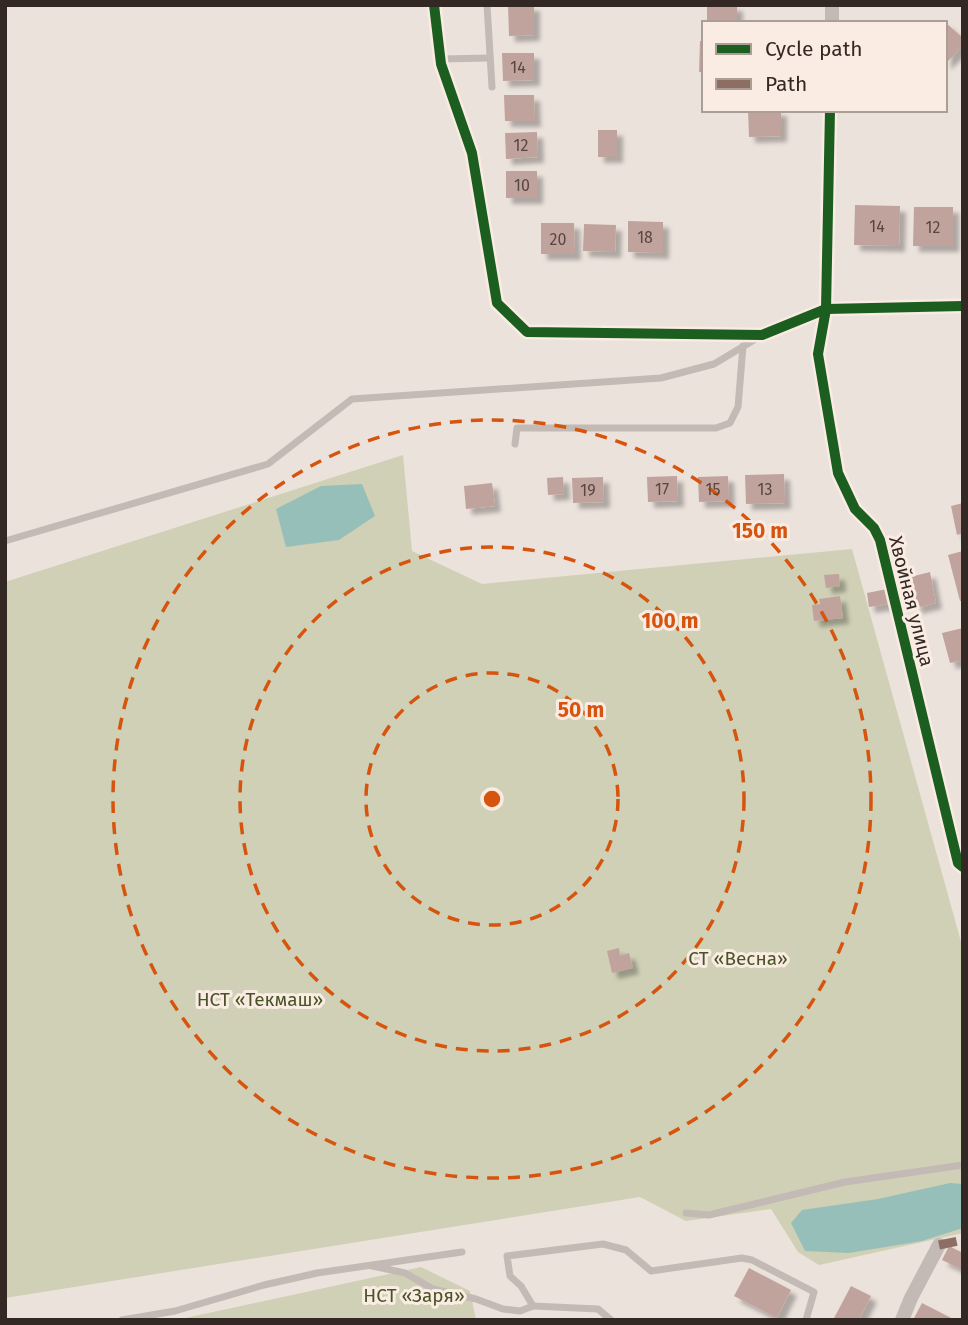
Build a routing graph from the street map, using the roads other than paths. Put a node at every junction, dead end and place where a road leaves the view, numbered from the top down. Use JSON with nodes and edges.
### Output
{"nodes":[{"id":1,"x":434,"y":5,"type":"edge"},
{"id":2,"x":487,"y":5,"type":"edge"},
{"id":3,"x":490,"y":58,"type":"junction"},
{"id":4,"x":440,"y":59,"type":"junction"},
{"id":5,"x":492,"y":87,"type":"dead end"},
{"id":6,"x":830,"y":112,"type":"edge"},
{"id":7,"x":963,"y":306,"type":"edge"},
{"id":8,"x":825,"y":309,"type":"junction"},
{"id":9,"x":762,"y":335,"type":"junction"},
{"id":10,"x":743,"y":346,"type":"junction"},
{"id":11,"x":515,"y":444,"type":"dead end"},
{"id":12,"x":5,"y":541,"type":"edge"},
{"id":13,"x":963,"y":867,"type":"edge"},
{"id":14,"x":963,"y":1166,"type":"edge"},
{"id":15,"x":686,"y":1213,"type":"dead end"},
{"id":16,"x":939,"y":1245,"type":"dead end"},
{"id":17,"x":462,"y":1252,"type":"dead end"},
{"id":18,"x":372,"y":1266,"type":"junction"},
{"id":19,"x":533,"y":1306,"type":"junction"},
{"id":20,"x":122,"y":1320,"type":"edge"},
{"id":21,"x":611,"y":1320,"type":"edge"},
{"id":22,"x":806,"y":1320,"type":"edge"},
{"id":23,"x":902,"y":1320,"type":"edge"}],
"edges":[{"from":1,"to":4,"type":"street"},
{"from":2,"to":3,"type":"lane"},
{"from":3,"to":4,"type":"lane"},
{"from":3,"to":5,"type":"lane"},
{"from":4,"to":9,"type":"street"},
{"from":6,"to":8,"type":"street","name":"Хвойная улица"},
{"from":7,"to":8,"type":"street"},
{"from":8,"to":9,"type":"street"},
{"from":8,"to":13,"type":"street","name":"Хвойная улица"},
{"from":9,"to":10,"type":"lane"},
{"from":10,"to":11,"type":"lane"},
{"from":10,"to":12,"type":"lane"},
{"from":14,"to":15,"type":"lane"},
{"from":16,"to":23,"type":"street"},
{"from":17,"to":18,"type":"lane"},
{"from":18,"to":19,"type":"lane"},
{"from":18,"to":20,"type":"lane"},
{"from":19,"to":21,"type":"lane"},
{"from":19,"to":22,"type":"lane"}]}
